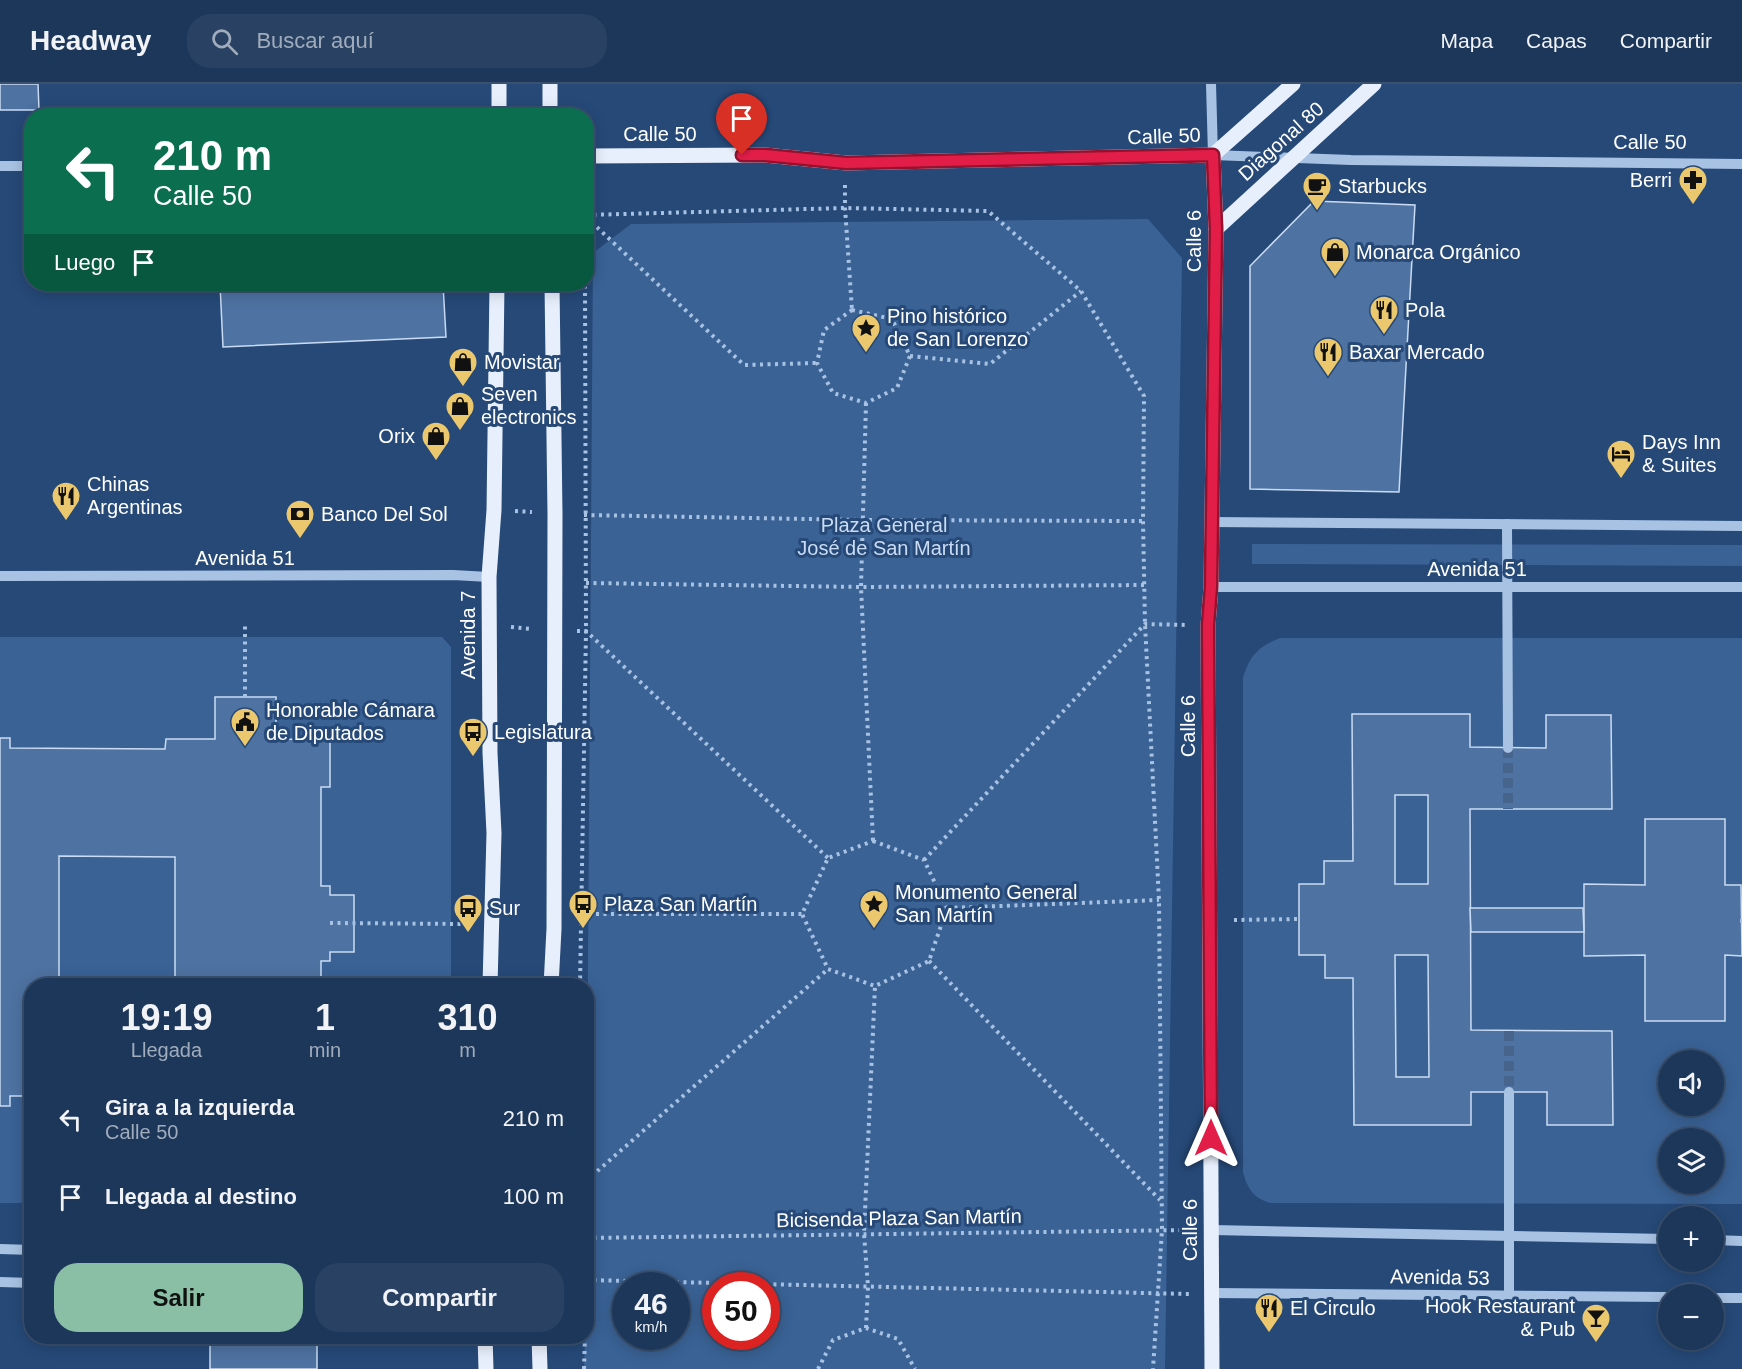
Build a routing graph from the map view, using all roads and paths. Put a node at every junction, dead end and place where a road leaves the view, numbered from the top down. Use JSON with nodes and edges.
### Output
{"nodes":[{"id":1,"x":499,"y":84,"type":"edge"},
{"id":2,"x":550,"y":84,"type":"edge"},
{"id":3,"x":1211,"y":84,"type":"edge"},
{"id":4,"x":1293,"y":84,"type":"edge"},
{"id":5,"x":1374,"y":84,"type":"edge"},
{"id":6,"x":499,"y":108,"type":"edge"},
{"id":7,"x":550,"y":108,"type":"edge"},
{"id":8,"x":1213,"y":155,"type":"junction"},
{"id":9,"x":594,"y":156,"type":"edge"},
{"id":10,"x":1294,"y":158,"type":"junction"},
{"id":11,"x":846,"y":163,"type":"junction"},
{"id":12,"x":1742,"y":164,"type":"edge"},
{"id":13,"x":0,"y":166,"type":"edge"},
{"id":14,"x":24,"y":166,"type":"edge"},
{"id":15,"x":845,"y":208,"type":"junction"},
{"id":16,"x":594,"y":216,"type":"edge"},
{"id":17,"x":594,"y":224,"type":"edge"},
{"id":18,"x":1216,"y":229,"type":"junction"},
{"id":19,"x":497,"y":291,"type":"edge"},
{"id":20,"x":552,"y":291,"type":"edge"},
{"id":21,"x":585,"y":291,"type":"edge"},
{"id":22,"x":1081,"y":291,"type":"junction"},
{"id":23,"x":852,"y":310,"type":"junction"},
{"id":24,"x":910,"y":356,"type":"junction"},
{"id":25,"x":817,"y":363,"type":"junction"},
{"id":26,"x":866,"y":403,"type":"junction"},
{"id":27,"x":494,"y":510,"type":"junction"},
{"id":28,"x":555,"y":514,"type":"junction"},
{"id":29,"x":585,"y":515,"type":"junction"},
{"id":30,"x":863,"y":520,"type":"junction"},
{"id":31,"x":1143,"y":521,"type":"junction"},
{"id":32,"x":1212,"y":522,"type":"junction"},
{"id":33,"x":1507,"y":524,"type":"junction"},
{"id":34,"x":1742,"y":526,"type":"edge"},
{"id":35,"x":0,"y":576,"type":"edge"},
{"id":36,"x":489,"y":578,"type":"junction"},
{"id":37,"x":586,"y":583,"type":"junction"},
{"id":38,"x":1144,"y":585,"type":"junction"},
{"id":39,"x":861,"y":587,"type":"junction"},
{"id":40,"x":1211,"y":587,"type":"junction"},
{"id":41,"x":1508,"y":587,"type":"junction"},
{"id":42,"x":1742,"y":587,"type":"edge"},
{"id":43,"x":1145,"y":624,"type":"junction"},
{"id":44,"x":246,"y":625,"type":"dead end"},
{"id":45,"x":1208,"y":625,"type":"junction"},
{"id":46,"x":490,"y":626,"type":"junction"},
{"id":47,"x":555,"y":630,"type":"junction"},
{"id":48,"x":586,"y":632,"type":"junction"},
{"id":49,"x":246,"y":697,"type":"dead end"},
{"id":50,"x":1508,"y":748,"type":"tunnel mouth"},
{"id":51,"x":873,"y":841,"type":"junction"},
{"id":52,"x":828,"y":858,"type":"junction"},
{"id":53,"x":924,"y":860,"type":"junction"},
{"id":54,"x":1159,"y":900,"type":"junction"},
{"id":55,"x":947,"y":908,"type":"junction"},
{"id":56,"x":581,"y":914,"type":"junction"},
{"id":57,"x":802,"y":914,"type":"junction"},
{"id":58,"x":1300,"y":919,"type":"dead end"},
{"id":59,"x":1234,"y":920,"type":"dead end"},
{"id":60,"x":330,"y":923,"type":"dead end"},
{"id":61,"x":462,"y":924,"type":"dead end"},
{"id":62,"x":929,"y":961,"type":"junction"},
{"id":63,"x":828,"y":969,"type":"junction"},
{"id":64,"x":490,"y":978,"type":"edge"},
{"id":65,"x":551,"y":978,"type":"edge"},
{"id":66,"x":580,"y":978,"type":"edge"},
{"id":67,"x":875,"y":986,"type":"junction"},
{"id":68,"x":1509,"y":1092,"type":"tunnel mouth"},
{"id":69,"x":594,"y":1174,"type":"edge"},
{"id":70,"x":1160,"y":1201,"type":"junction"},
{"id":71,"x":1162,"y":1230,"type":"junction"},
{"id":72,"x":1212,"y":1230,"type":"junction"},
{"id":73,"x":864,"y":1234,"type":"junction"},
{"id":74,"x":1509,"y":1236,"type":"junction"},
{"id":75,"x":594,"y":1238,"type":"edge"},
{"id":76,"x":1658,"y":1239,"type":"edge"},
{"id":77,"x":1724,"y":1240,"type":"edge"},
{"id":78,"x":1742,"y":1240,"type":"edge"},
{"id":79,"x":0,"y":1249,"type":"edge"},
{"id":80,"x":24,"y":1250,"type":"edge"},
{"id":81,"x":594,"y":1279,"type":"edge"},
{"id":82,"x":0,"y":1282,"type":"edge"},
{"id":83,"x":24,"y":1282,"type":"edge"},
{"id":84,"x":868,"y":1286,"type":"junction"},
{"id":85,"x":1211,"y":1293,"type":"junction"},
{"id":86,"x":1158,"y":1294,"type":"junction"},
{"id":87,"x":1509,"y":1296,"type":"junction"},
{"id":88,"x":1658,"y":1297,"type":"edge"},
{"id":89,"x":1724,"y":1298,"type":"edge"},
{"id":90,"x":1742,"y":1298,"type":"edge"},
{"id":91,"x":866,"y":1328,"type":"junction"},
{"id":92,"x":485,"y":1344,"type":"edge"},
{"id":93,"x":539,"y":1344,"type":"edge"},
{"id":94,"x":585,"y":1344,"type":"edge"},
{"id":95,"x":486,"y":1369,"type":"edge"},
{"id":96,"x":540,"y":1369,"type":"edge"},
{"id":97,"x":584,"y":1369,"type":"edge"},
{"id":98,"x":818,"y":1369,"type":"edge"},
{"id":99,"x":915,"y":1369,"type":"edge"},
{"id":100,"x":1153,"y":1369,"type":"edge"},
{"id":101,"x":1212,"y":1369,"type":"edge"}],
"edges":[{"from":1,"to":6,"type":"main road"},
{"from":2,"to":7,"type":"main road"},
{"from":3,"to":8,"type":"street","name":"Calle 6"},
{"from":4,"to":8,"type":"main road","name":"Diagonal 80"},
{"from":5,"to":10,"type":"main road","name":"Diagonal 80"},
{"from":8,"to":10,"type":"street","name":"Calle 50"},
{"from":8,"to":11,"type":"main road","name":"Calle 50"},
{"from":8,"to":18,"type":"main road","name":"Calle 6"},
{"from":9,"to":11,"type":"main road","name":"Calle 50"},
{"from":10,"to":12,"type":"street","name":"Calle 50"},
{"from":10,"to":18,"type":"main road","name":"Diagonal 80"},
{"from":11,"to":15,"type":"path"},
{"from":13,"to":14,"type":"street"},
{"from":15,"to":16,"type":"path"},
{"from":15,"to":22,"type":"path"},
{"from":15,"to":23,"type":"path"},
{"from":17,"to":25,"type":"path"},
{"from":18,"to":32,"type":"main road","name":"Calle 6"},
{"from":19,"to":27,"type":"main road","name":"Avenida 7"},
{"from":20,"to":28,"type":"main road"},
{"from":21,"to":29,"type":"path"},
{"from":22,"to":24,"type":"path"},
{"from":22,"to":31,"type":"path"},
{"from":23,"to":24,"type":"path"},
{"from":23,"to":25,"type":"path"},
{"from":24,"to":26,"type":"path"},
{"from":25,"to":26,"type":"path"},
{"from":26,"to":30,"type":"path"},
{"from":27,"to":28,"type":"path"},
{"from":27,"to":36,"type":"main road","name":"Avenida 7"},
{"from":28,"to":29,"type":"path"},
{"from":28,"to":47,"type":"main road"},
{"from":29,"to":30,"type":"path"},
{"from":29,"to":37,"type":"path"},
{"from":30,"to":31,"type":"path"},
{"from":30,"to":39,"type":"path"},
{"from":31,"to":38,"type":"path"},
{"from":32,"to":33,"type":"street"},
{"from":32,"to":40,"type":"main road","name":"Calle 6"},
{"from":33,"to":34,"type":"street"},
{"from":33,"to":41,"type":"street"},
{"from":35,"to":36,"type":"street","name":"Avenida 51"},
{"from":36,"to":46,"type":"main road","name":"Avenida 7"},
{"from":37,"to":39,"type":"path"},
{"from":37,"to":48,"type":"path"},
{"from":38,"to":39,"type":"path"},
{"from":38,"to":43,"type":"path"},
{"from":39,"to":51,"type":"path"},
{"from":40,"to":41,"type":"street","name":"Avenida 51"},
{"from":40,"to":45,"type":"main road","name":"Calle 6"},
{"from":41,"to":42,"type":"street","name":"Avenida 51"},
{"from":41,"to":50,"type":"street"},
{"from":43,"to":45,"type":"path"},
{"from":43,"to":53,"type":"path"},
{"from":43,"to":54,"type":"path"},
{"from":44,"to":49,"type":"path"},
{"from":45,"to":72,"type":"main road","name":"Calle 6"},
{"from":46,"to":47,"type":"path"},
{"from":46,"to":64,"type":"main road","name":"Avenida 7"},
{"from":47,"to":48,"type":"path"},
{"from":47,"to":65,"type":"main road"},
{"from":48,"to":52,"type":"path"},
{"from":48,"to":56,"type":"path"},
{"from":51,"to":52,"type":"path"},
{"from":51,"to":53,"type":"path"},
{"from":52,"to":57,"type":"path"},
{"from":53,"to":55,"type":"path"},
{"from":54,"to":55,"type":"path"},
{"from":54,"to":70,"type":"path"},
{"from":55,"to":62,"type":"path"},
{"from":56,"to":57,"type":"path"},
{"from":56,"to":66,"type":"path"},
{"from":57,"to":63,"type":"path"},
{"from":58,"to":59,"type":"path"},
{"from":60,"to":61,"type":"path"},
{"from":62,"to":67,"type":"path"},
{"from":62,"to":70,"type":"path"},
{"from":63,"to":67,"type":"path"},
{"from":63,"to":69,"type":"path"},
{"from":67,"to":73,"type":"path"},
{"from":68,"to":74,"type":"street"},
{"from":70,"to":71,"type":"path"},
{"from":71,"to":72,"type":"path","name":"Bicisenda Plaza San Martín"},
{"from":71,"to":73,"type":"path","name":"Bicisenda Plaza San Martín"},
{"from":71,"to":86,"type":"path"},
{"from":72,"to":74,"type":"street"},
{"from":72,"to":85,"type":"main road","name":"Calle 6"},
{"from":73,"to":75,"type":"path","name":"Bicisenda Plaza San Martín"},
{"from":73,"to":84,"type":"path"},
{"from":74,"to":76,"type":"street"},
{"from":74,"to":87,"type":"street"},
{"from":77,"to":78,"type":"street"},
{"from":79,"to":80,"type":"street"},
{"from":81,"to":84,"type":"path"},
{"from":82,"to":83,"type":"street"},
{"from":84,"to":86,"type":"path"},
{"from":84,"to":91,"type":"path"},
{"from":85,"to":86,"type":"path"},
{"from":85,"to":87,"type":"street","name":"Avenida 53"},
{"from":85,"to":101,"type":"main road","name":"Calle 6"},
{"from":86,"to":100,"type":"path"},
{"from":87,"to":88,"type":"street","name":"Avenida 53"},
{"from":89,"to":90,"type":"street"},
{"from":91,"to":98,"type":"path"},
{"from":91,"to":99,"type":"path"},
{"from":92,"to":95,"type":"main road"},
{"from":93,"to":96,"type":"main road"},
{"from":94,"to":97,"type":"path"}]}
